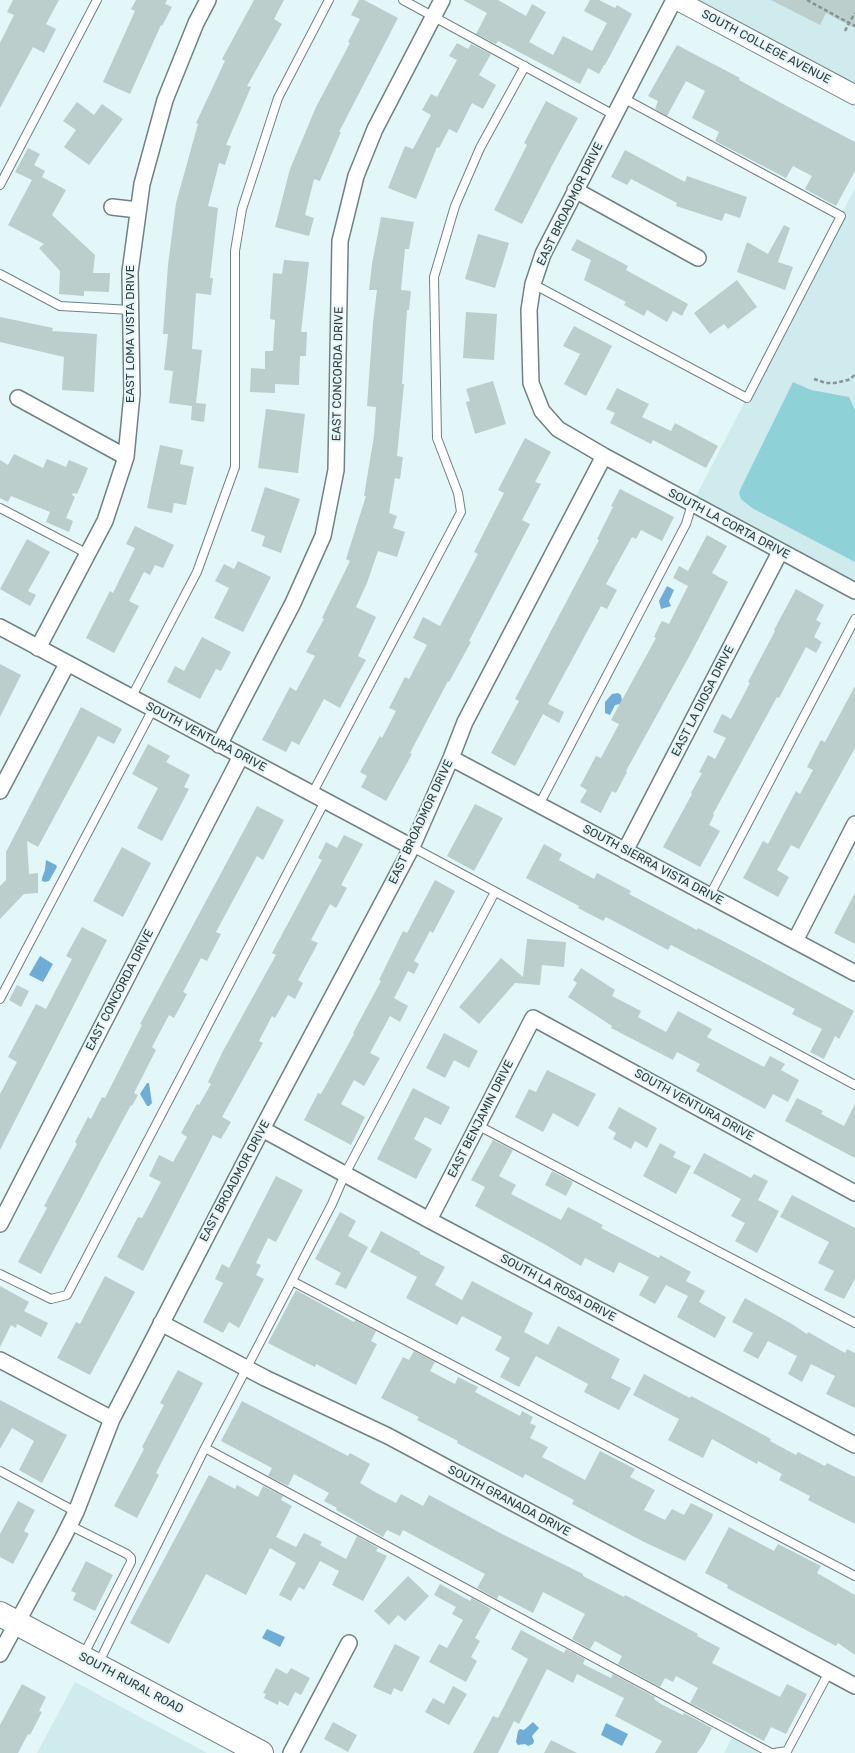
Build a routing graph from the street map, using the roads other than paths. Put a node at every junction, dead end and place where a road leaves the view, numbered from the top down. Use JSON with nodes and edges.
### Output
{"nodes":[{"id":1,"x":97,"y":0,"type":"edge"},
{"id":2,"x":208,"y":0,"type":"edge"},
{"id":3,"x":329,"y":0,"type":"edge"},
{"id":4,"x":403,"y":0,"type":"edge"},
{"id":5,"x":442,"y":0,"type":"edge"},
{"id":6,"x":676,"y":0,"type":"edge"},
{"id":7,"x":434,"y":16,"type":"junction"},
{"id":8,"x":525,"y":66,"type":"junction"},
{"id":9,"x":855,"y":95,"type":"edge"},
{"id":10,"x":623,"y":98,"type":"junction"},
{"id":11,"x":614,"y":115,"type":"junction"},
{"id":12,"x":0,"y":185,"type":"edge"},
{"id":13,"x":575,"y":190,"type":"junction"},
{"id":14,"x":112,"y":207,"type":"dead end"},
{"id":15,"x":138,"y":210,"type":"junction"},
{"id":16,"x":698,"y":258,"type":"dead end"},
{"id":17,"x":0,"y":274,"type":"edge"},
{"id":18,"x":533,"y":284,"type":"junction"},
{"id":19,"x":131,"y":310,"type":"junction"},
{"id":20,"x":18,"y":398,"type":"dead end"},
{"id":21,"x":604,"y":456,"type":"junction"},
{"id":22,"x":126,"y":457,"type":"junction"},
{"id":23,"x":692,"y":504,"type":"junction"},
{"id":24,"x":0,"y":508,"type":"edge"},
{"id":25,"x":780,"y":552,"type":"junction"},
{"id":26,"x":88,"y":554,"type":"junction"},
{"id":27,"x":855,"y":591,"type":"edge"},
{"id":28,"x":855,"y":619,"type":"edge"},
{"id":29,"x":0,"y":627,"type":"edge"},
{"id":30,"x":38,"y":648,"type":"junction"},
{"id":31,"x":67,"y":664,"type":"junction"},
{"id":32,"x":131,"y":698,"type":"junction"},
{"id":33,"x":153,"y":710,"type":"junction"},
{"id":34,"x":220,"y":745,"type":"junction"},
{"id":35,"x":241,"y":756,"type":"junction"},
{"id":36,"x":451,"y":758,"type":"junction"},
{"id":37,"x":0,"y":791,"type":"edge"},
{"id":38,"x":318,"y":797,"type":"junction"},
{"id":39,"x":539,"y":805,"type":"junction"},
{"id":40,"x":855,"y":824,"type":"edge"},
{"id":41,"x":412,"y":847,"type":"junction"},
{"id":42,"x":625,"y":850,"type":"junction"},
{"id":43,"x":495,"y":892,"type":"junction"},
{"id":44,"x":710,"y":895,"type":"junction"},
{"id":45,"x":795,"y":941,"type":"junction"},
{"id":46,"x":855,"y":973,"type":"edge"},
{"id":47,"x":0,"y":999,"type":"edge"},
{"id":48,"x":533,"y":1018,"type":"joint"},
{"id":49,"x":855,"y":1085,"type":"edge"},
{"id":50,"x":477,"y":1125,"type":"junction"},
{"id":51,"x":262,"y":1129,"type":"junction"},
{"id":52,"x":345,"y":1174,"type":"junction"},
{"id":53,"x":855,"y":1193,"type":"edge"},
{"id":54,"x":429,"y":1220,"type":"junction"},
{"id":55,"x":0,"y":1224,"type":"edge"},
{"id":56,"x":0,"y":1274,"type":"edge"},
{"id":57,"x":292,"y":1281,"type":"junction"},
{"id":58,"x":160,"y":1323,"type":"junction"},
{"id":59,"x":855,"y":1323,"type":"edge"},
{"id":60,"x":0,"y":1360,"type":"edge"},
{"id":61,"x":246,"y":1368,"type":"junction"},
{"id":62,"x":112,"y":1419,"type":"junction"},
{"id":63,"x":855,"y":1445,"type":"edge"},
{"id":64,"x":205,"y":1448,"type":"junction"},
{"id":65,"x":0,"y":1471,"type":"edge"},
{"id":66,"x":73,"y":1518,"type":"junction"},
{"id":67,"x":855,"y":1576,"type":"edge"},
{"id":68,"x":9,"y":1618,"type":"edge"},
{"id":69,"x":349,"y":1643,"type":"dead end"},
{"id":70,"x":0,"y":1654,"type":"edge"},
{"id":71,"x":90,"y":1662,"type":"junction"},
{"id":72,"x":829,"y":1672,"type":"junction"},
{"id":73,"x":855,"y":1686,"type":"edge"},
{"id":74,"x":261,"y":1753,"type":"edge"},
{"id":75,"x":291,"y":1753,"type":"edge"},
{"id":76,"x":772,"y":1753,"type":"edge"}],
"edges":[{"from":1,"to":12,"type":"lane"},
{"from":2,"to":15,"type":"street","name":"EAST LOMA VISTA DRIVE"},
{"from":3,"to":32,"type":"lane"},
{"from":4,"to":7,"type":"lane"},
{"from":5,"to":7,"type":"street","name":"EAST CONCORDA DRIVE"},
{"from":6,"to":9,"type":"street","name":"SOUTH COLLEGE AVENUE"},
{"from":6,"to":10,"type":"street","name":"EAST BROADMOR DRIVE"},
{"from":7,"to":8,"type":"lane"},
{"from":7,"to":34,"type":"street","name":"EAST CONCORDA DRIVE"},
{"from":8,"to":11,"type":"lane"},
{"from":8,"to":38,"type":"lane"},
{"from":10,"to":11,"type":"street","name":"EAST BROADMOR DRIVE"},
{"from":10,"to":18,"type":"lane"},
{"from":11,"to":13,"type":"street","name":"EAST BROADMOR DRIVE"},
{"from":13,"to":16,"type":"street"},
{"from":13,"to":18,"type":"street","name":"EAST BROADMOR DRIVE"},
{"from":14,"to":15,"type":"street"},
{"from":15,"to":19,"type":"street","name":"EAST LOMA VISTA DRIVE"},
{"from":17,"to":19,"type":"lane"},
{"from":18,"to":21,"type":"street","name":"EAST BROADMOR DRIVE"},
{"from":19,"to":22,"type":"street","name":"EAST LOMA VISTA DRIVE"},
{"from":20,"to":22,"type":"street"},
{"from":21,"to":23,"type":"street","name":"SOUTH LA CORTA DRIVE"},
{"from":21,"to":36,"type":"street","name":"EAST BROADMOR DRIVE"},
{"from":22,"to":26,"type":"street","name":"EAST LOMA VISTA DRIVE"},
{"from":23,"to":25,"type":"street","name":"SOUTH LA CORTA DRIVE"},
{"from":23,"to":39,"type":"lane"},
{"from":24,"to":26,"type":"lane"},
{"from":25,"to":27,"type":"street","name":"SOUTH LA CORTA DRIVE"},
{"from":25,"to":42,"type":"street","name":"EAST LA DIOSA DRIVE"},
{"from":26,"to":30,"type":"street","name":"EAST LOMA VISTA DRIVE"},
{"from":28,"to":44,"type":"lane"},
{"from":29,"to":30,"type":"street","name":"SOUTH VENTURA DRIVE"},
{"from":30,"to":31,"type":"street","name":"SOUTH VENTURA DRIVE"},
{"from":31,"to":32,"type":"street","name":"SOUTH VENTURA DRIVE"},
{"from":31,"to":37,"type":"street"},
{"from":32,"to":33,"type":"street","name":"SOUTH VENTURA DRIVE"},
{"from":33,"to":34,"type":"street","name":"SOUTH VENTURA DRIVE"},
{"from":33,"to":47,"type":"lane"},
{"from":34,"to":35,"type":"street","name":"SOUTH VENTURA DRIVE"},
{"from":35,"to":38,"type":"street","name":"SOUTH VENTURA DRIVE"},
{"from":35,"to":55,"type":"street","name":"EAST CONCORDA DRIVE"},
{"from":36,"to":39,"type":"street","name":"SOUTH SIERRA VISTA DRIVE"},
{"from":36,"to":41,"type":"street","name":"EAST BROADMOR DRIVE"},
{"from":38,"to":41,"type":"street","name":"SOUTH VENTURA DRIVE"},
{"from":38,"to":56,"type":"lane"},
{"from":39,"to":42,"type":"street","name":"SOUTH SIERRA VISTA DRIVE"},
{"from":40,"to":45,"type":"street"},
{"from":41,"to":43,"type":"lane"},
{"from":41,"to":51,"type":"street","name":"EAST BROADMOR DRIVE"},
{"from":42,"to":44,"type":"street","name":"SOUTH SIERRA VISTA DRIVE"},
{"from":43,"to":49,"type":"lane"},
{"from":43,"to":52,"type":"lane"},
{"from":44,"to":45,"type":"street","name":"SOUTH SIERRA VISTA DRIVE"},
{"from":45,"to":46,"type":"street","name":"SOUTH SIERRA VISTA DRIVE"},
{"from":48,"to":50,"type":"street","name":"EAST BENJAMIN DRIVE"},
{"from":48,"to":53,"type":"street","name":"SOUTH VENTURA DRIVE"},
{"from":50,"to":54,"type":"street","name":"EAST BENJAMIN DRIVE"},
{"from":50,"to":59,"type":"lane"},
{"from":51,"to":52,"type":"street","name":"SOUTH LA ROSA DRIVE"},
{"from":51,"to":58,"type":"street","name":"EAST BROADMOR DRIVE"},
{"from":52,"to":54,"type":"street","name":"SOUTH LA ROSA DRIVE"},
{"from":52,"to":57,"type":"lane"},
{"from":54,"to":63,"type":"street","name":"SOUTH LA ROSA DRIVE"},
{"from":57,"to":61,"type":"lane"},
{"from":57,"to":67,"type":"lane"},
{"from":58,"to":61,"type":"street","name":"SOUTH GRANADA DRIVE"},
{"from":58,"to":62,"type":"street","name":"EAST BROADMOR DRIVE"},
{"from":60,"to":62,"type":"street"},
{"from":61,"to":64,"type":"lane"},
{"from":61,"to":72,"type":"street","name":"SOUTH GRANADA DRIVE"},
{"from":62,"to":66,"type":"street","name":"EAST BROADMOR DRIVE"},
{"from":64,"to":71,"type":"lane"},
{"from":64,"to":76,"type":"lane"},
{"from":65,"to":66,"type":"lane"},
{"from":66,"to":68,"type":"street","name":"EAST BROADMOR DRIVE"},
{"from":66,"to":71,"type":"lane"},
{"from":68,"to":70,"type":"street","name":"EAST BROADMOR DRIVE"},
{"from":68,"to":71,"type":"main road","name":"SOUTH RURAL ROAD"},
{"from":69,"to":75,"type":"street"},
{"from":71,"to":74,"type":"main road","name":"SOUTH RURAL ROAD"},
{"from":72,"to":73,"type":"street","name":"SOUTH GRANADA DRIVE"},
{"from":72,"to":76,"type":"lane"}]}
